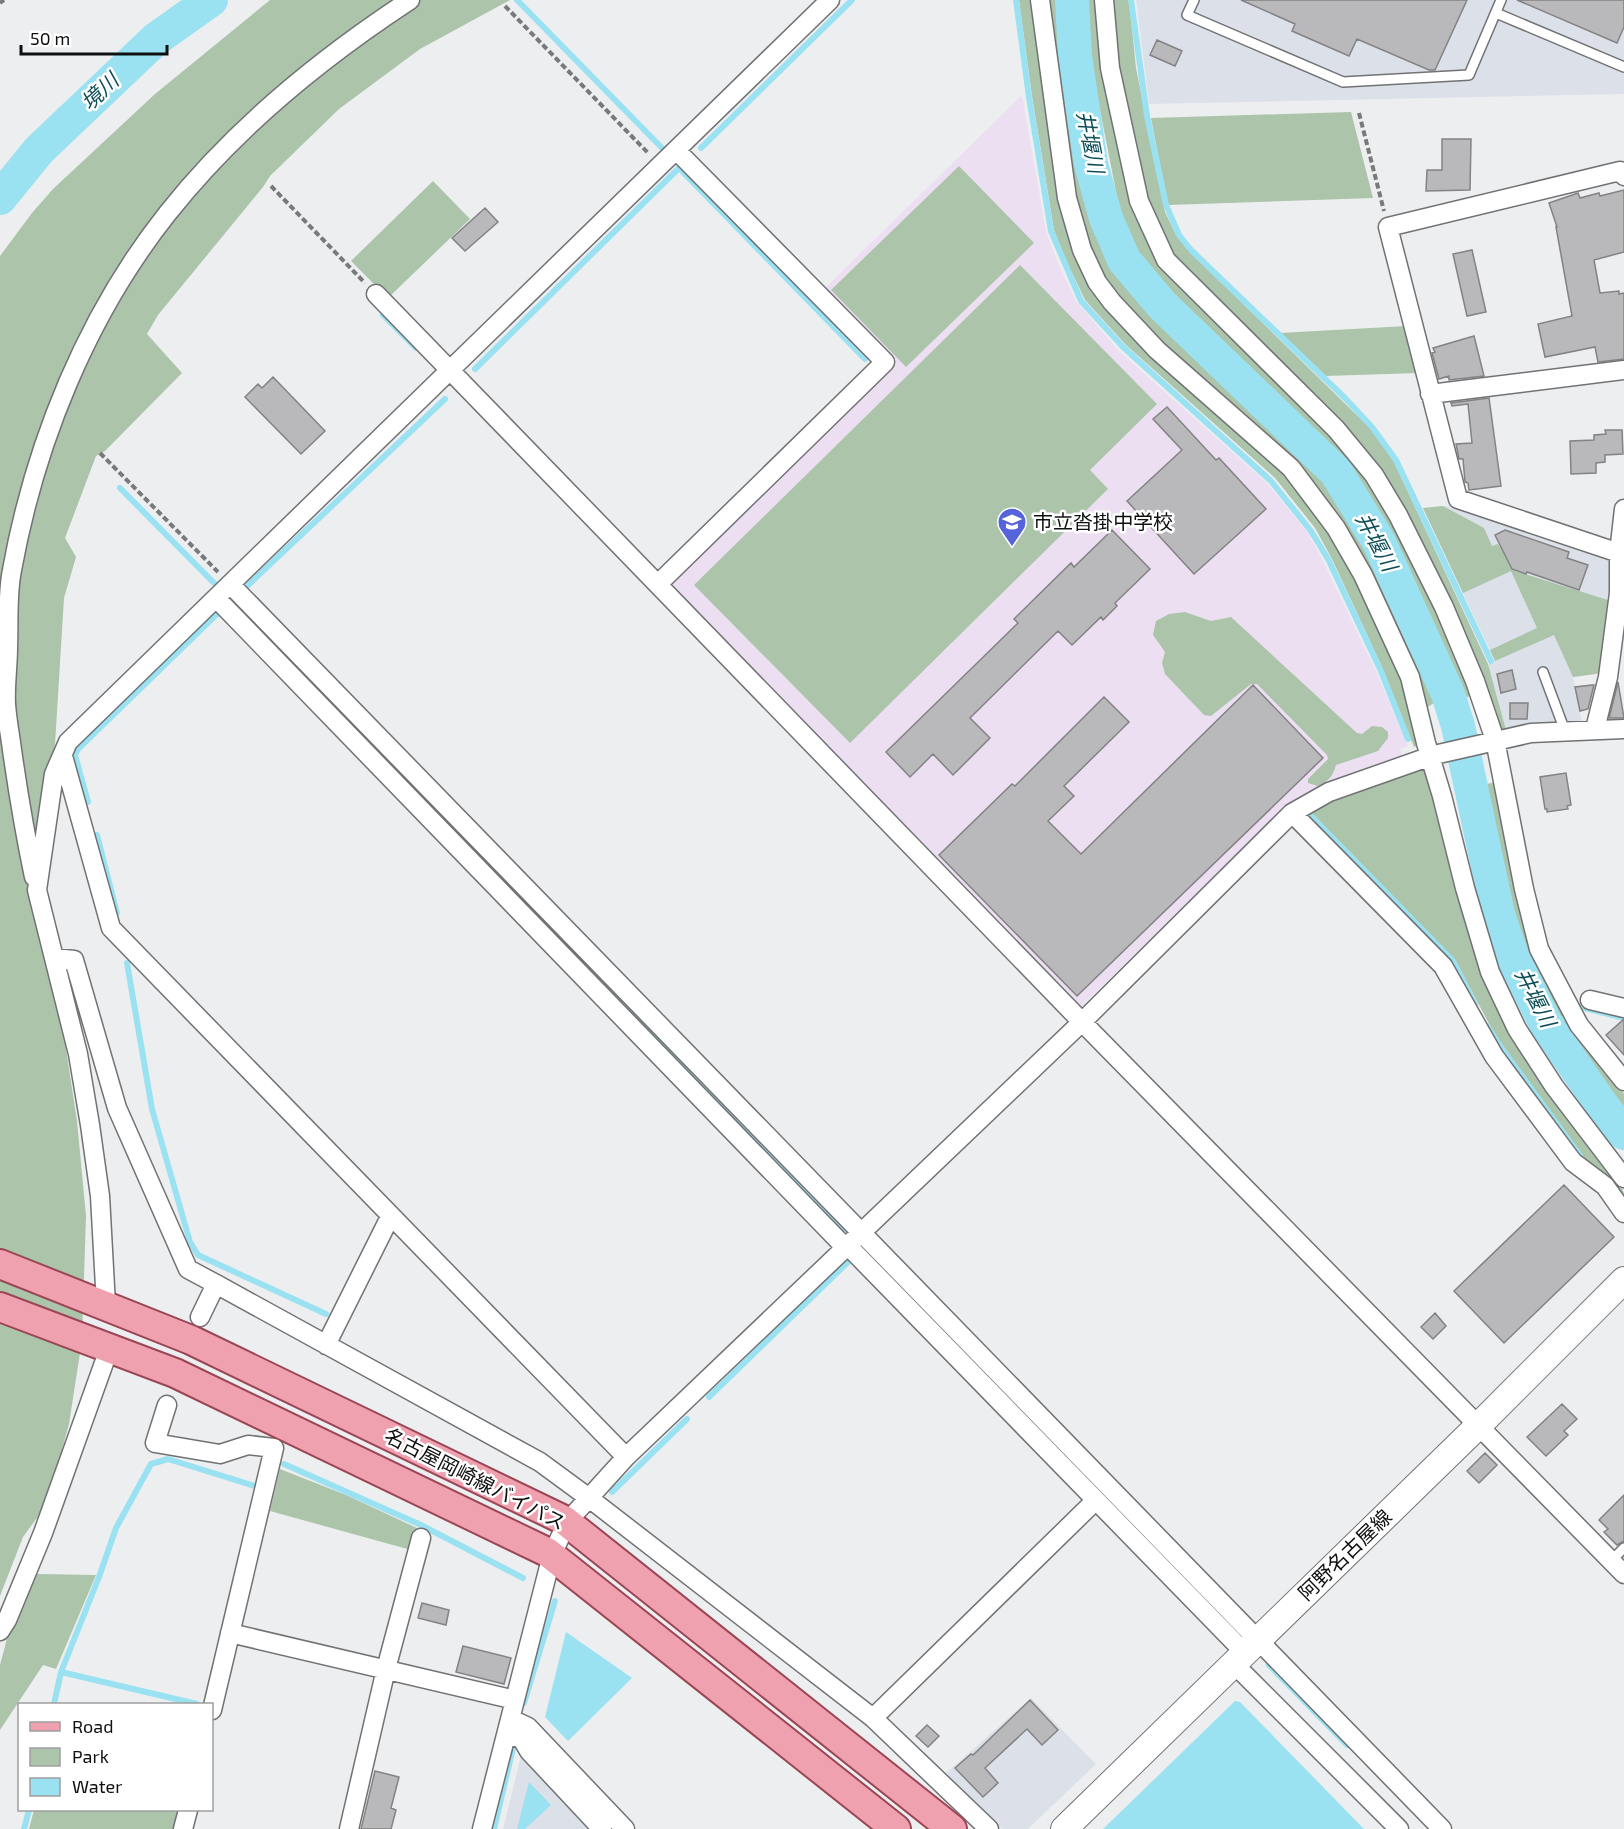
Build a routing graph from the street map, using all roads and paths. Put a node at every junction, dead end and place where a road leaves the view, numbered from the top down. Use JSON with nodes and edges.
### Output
{"nodes":[{"id":1,"x":4,"y":0,"type":"edge"},
{"id":2,"x":410,"y":0,"type":"edge"},
{"id":3,"x":830,"y":0,"type":"edge"},
{"id":4,"x":1040,"y":0,"type":"edge"},
{"id":5,"x":1104,"y":0,"type":"edge"},
{"id":6,"x":1194,"y":0,"type":"edge"},
{"id":7,"x":1501,"y":0,"type":"edge"},
{"id":8,"x":0,"y":3,"type":"edge"},
{"id":9,"x":505,"y":6,"type":"dead end"},
{"id":10,"x":1496,"y":13,"type":"junction"},
{"id":11,"x":1624,"y":67,"type":"edge"},
{"id":12,"x":1359,"y":113,"type":"dead end"},
{"id":13,"x":676,"y":150,"type":"junction"},
{"id":14,"x":660,"y":165,"type":"junction"},
{"id":15,"x":1624,"y":176,"type":"edge"},
{"id":16,"x":271,"y":186,"type":"dead end"},
{"id":17,"x":1388,"y":227,"type":"junction"},
{"id":18,"x":376,"y":294,"type":"joint"},
{"id":19,"x":450,"y":370,"type":"junction"},
{"id":20,"x":1624,"y":370,"type":"edge"},
{"id":21,"x":1430,"y":394,"type":"junction"},
{"id":22,"x":100,"y":453,"type":"dead end"},
{"id":23,"x":1624,"y":508,"type":"edge"},
{"id":24,"x":1619,"y":553,"type":"junction"},
{"id":25,"x":658,"y":584,"type":"junction"},
{"id":26,"x":230,"y":585,"type":"junction"},
{"id":27,"x":1622,"y":594,"type":"edge"},
{"id":28,"x":216,"y":598,"type":"junction"},
{"id":29,"x":1543,"y":672,"type":"dead end"},
{"id":30,"x":1595,"y":729,"type":"junction"},
{"id":31,"x":1624,"y":729,"type":"edge"},
{"id":32,"x":1564,"y":731,"type":"junction"},
{"id":33,"x":1492,"y":740,"type":"junction"},
{"id":34,"x":63,"y":756,"type":"junction"},
{"id":35,"x":1432,"y":756,"type":"junction"},
{"id":36,"x":1292,"y":813,"type":"junction"},
{"id":37,"x":37,"y":890,"type":"junction"},
{"id":38,"x":55,"y":958,"type":"junction"},
{"id":39,"x":1590,"y":1000,"type":"dead end"},
{"id":40,"x":1624,"y":1008,"type":"edge"},
{"id":41,"x":1082,"y":1022,"type":"junction"},
{"id":42,"x":1624,"y":1081,"type":"edge"},
{"id":43,"x":1624,"y":1178,"type":"edge"},
{"id":44,"x":1624,"y":1213,"type":"edge"},
{"id":45,"x":390,"y":1217,"type":"junction"},
{"id":46,"x":861,"y":1233,"type":"junction"},
{"id":47,"x":848,"y":1246,"type":"junction"},
{"id":48,"x":0,"y":1264,"type":"edge"},
{"id":49,"x":1624,"y":1280,"type":"edge"},
{"id":50,"x":216,"y":1284,"type":"junction"},
{"id":51,"x":96,"y":1301,"type":"junction"},
{"id":52,"x":0,"y":1307,"type":"edge"},
{"id":53,"x":200,"y":1317,"type":"dead end"},
{"id":54,"x":326,"y":1345,"type":"junction"},
{"id":55,"x":109,"y":1349,"type":"junction"},
{"id":56,"x":167,"y":1405,"type":"dead end"},
{"id":57,"x":1479,"y":1425,"type":"junction"},
{"id":58,"x":626,"y":1457,"type":"junction"},
{"id":59,"x":589,"y":1498,"type":"junction"},
{"id":60,"x":1096,"y":1500,"type":"junction"},
{"id":61,"x":567,"y":1522,"type":"junction"},
{"id":62,"x":421,"y":1538,"type":"dead end"},
{"id":63,"x":552,"y":1555,"type":"junction"},
{"id":64,"x":1620,"y":1561,"type":"edge"},
{"id":65,"x":0,"y":1631,"type":"edge"},
{"id":66,"x":230,"y":1633,"type":"junction"},
{"id":67,"x":1245,"y":1652,"type":"junction"},
{"id":68,"x":386,"y":1669,"type":"junction"},
{"id":69,"x":515,"y":1700,"type":"junction"},
{"id":70,"x":213,"y":1706,"type":"edge"},
{"id":71,"x":873,"y":1718,"type":"junction"},
{"id":72,"x":509,"y":1727,"type":"junction"},
{"id":73,"x":188,"y":1811,"type":"edge"},
{"id":74,"x":183,"y":1829,"type":"edge"},
{"id":75,"x":348,"y":1829,"type":"edge"},
{"id":76,"x":482,"y":1829,"type":"edge"},
{"id":77,"x":602,"y":1829,"type":"edge"},
{"id":78,"x":625,"y":1829,"type":"edge"},
{"id":79,"x":896,"y":1829,"type":"edge"},
{"id":80,"x":952,"y":1829,"type":"edge"},
{"id":81,"x":989,"y":1829,"type":"edge"},
{"id":82,"x":1064,"y":1829,"type":"edge"},
{"id":83,"x":1399,"y":1829,"type":"edge"},
{"id":84,"x":1442,"y":1829,"type":"edge"}],
"edges":[{"from":1,"to":8,"type":"path"},
{"from":2,"to":37,"type":"street"},
{"from":3,"to":13,"type":"street"},
{"from":4,"to":35,"type":"street"},
{"from":5,"to":33,"type":"street"},
{"from":6,"to":10,"type":"lane"},
{"from":7,"to":10,"type":"lane"},
{"from":9,"to":14,"type":"path"},
{"from":10,"to":11,"type":"lane"},
{"from":12,"to":17,"type":"path"},
{"from":13,"to":14,"type":"street"},
{"from":13,"to":25,"type":"street"},
{"from":14,"to":19,"type":"street"},
{"from":15,"to":17,"type":"street"},
{"from":16,"to":18,"type":"path"},
{"from":17,"to":21,"type":"street"},
{"from":18,"to":19,"type":"street"},
{"from":19,"to":25,"type":"street"},
{"from":19,"to":26,"type":"street"},
{"from":20,"to":21,"type":"street"},
{"from":21,"to":24,"type":"street"},
{"from":22,"to":26,"type":"path"},
{"from":23,"to":24,"type":"street"},
{"from":24,"to":27,"type":"street"},
{"from":25,"to":41,"type":"street"},
{"from":26,"to":28,"type":"street"},
{"from":26,"to":46,"type":"street"},
{"from":27,"to":30,"type":"street"},
{"from":28,"to":34,"type":"street"},
{"from":28,"to":47,"type":"street"},
{"from":29,"to":32,"type":"lane"},
{"from":30,"to":31,"type":"street"},
{"from":30,"to":32,"type":"street"},
{"from":32,"to":33,"type":"street"},
{"from":33,"to":35,"type":"street"},
{"from":33,"to":42,"type":"street"},
{"from":34,"to":37,"type":"street"},
{"from":34,"to":45,"type":"street"},
{"from":35,"to":36,"type":"street"},
{"from":35,"to":43,"type":"street"},
{"from":36,"to":41,"type":"street"},
{"from":36,"to":44,"type":"street"},
{"from":37,"to":38,"type":"street"},
{"from":38,"to":50,"type":"street"},
{"from":38,"to":51,"type":"street"},
{"from":39,"to":40,"type":"street"},
{"from":41,"to":46,"type":"street"},
{"from":41,"to":57,"type":"street"},
{"from":45,"to":54,"type":"street"},
{"from":45,"to":58,"type":"street"},
{"from":46,"to":47,"type":"street"},
{"from":46,"to":67,"type":"street"},
{"from":47,"to":58,"type":"street"},
{"from":47,"to":60,"type":"street"},
{"from":48,"to":51,"type":"main road","name":"名古屋岡崎線バイパス"},
{"from":49,"to":57,"type":"main road","name":"阿野名古屋線"},
{"from":50,"to":53,"type":"street"},
{"from":50,"to":54,"type":"street"},
{"from":51,"to":61,"type":"main road","name":"名古屋岡崎線バイパス"},
{"from":52,"to":55,"type":"main road","name":"名古屋岡崎線バイパス"},
{"from":54,"to":59,"type":"street"},
{"from":55,"to":63,"type":"main road","name":"名古屋岡崎線バイパス"},
{"from":55,"to":65,"type":"street"},
{"from":56,"to":66,"type":"street"},
{"from":57,"to":64,"type":"street"},
{"from":57,"to":67,"type":"main road","name":"阿野名古屋線"},
{"from":58,"to":59,"type":"street"},
{"from":59,"to":61,"type":"street"},
{"from":59,"to":71,"type":"street"},
{"from":60,"to":67,"type":"street"},
{"from":60,"to":71,"type":"street"},
{"from":61,"to":63,"type":"street"},
{"from":61,"to":80,"type":"main road","name":"名古屋岡崎線バイパス"},
{"from":62,"to":68,"type":"street"},
{"from":63,"to":69,"type":"street"},
{"from":63,"to":79,"type":"main road","name":"名古屋岡崎線バイパス"},
{"from":66,"to":68,"type":"street"},
{"from":66,"to":70,"type":"street"},
{"from":67,"to":82,"type":"main road","name":"阿野名古屋線"},
{"from":67,"to":83,"type":"street"},
{"from":67,"to":84,"type":"street"},
{"from":68,"to":69,"type":"street"},
{"from":68,"to":75,"type":"street"},
{"from":69,"to":72,"type":"street"},
{"from":71,"to":81,"type":"street"},
{"from":72,"to":76,"type":"street"},
{"from":72,"to":77,"type":"street"},
{"from":72,"to":78,"type":"street"},
{"from":73,"to":74,"type":"street"}]}
